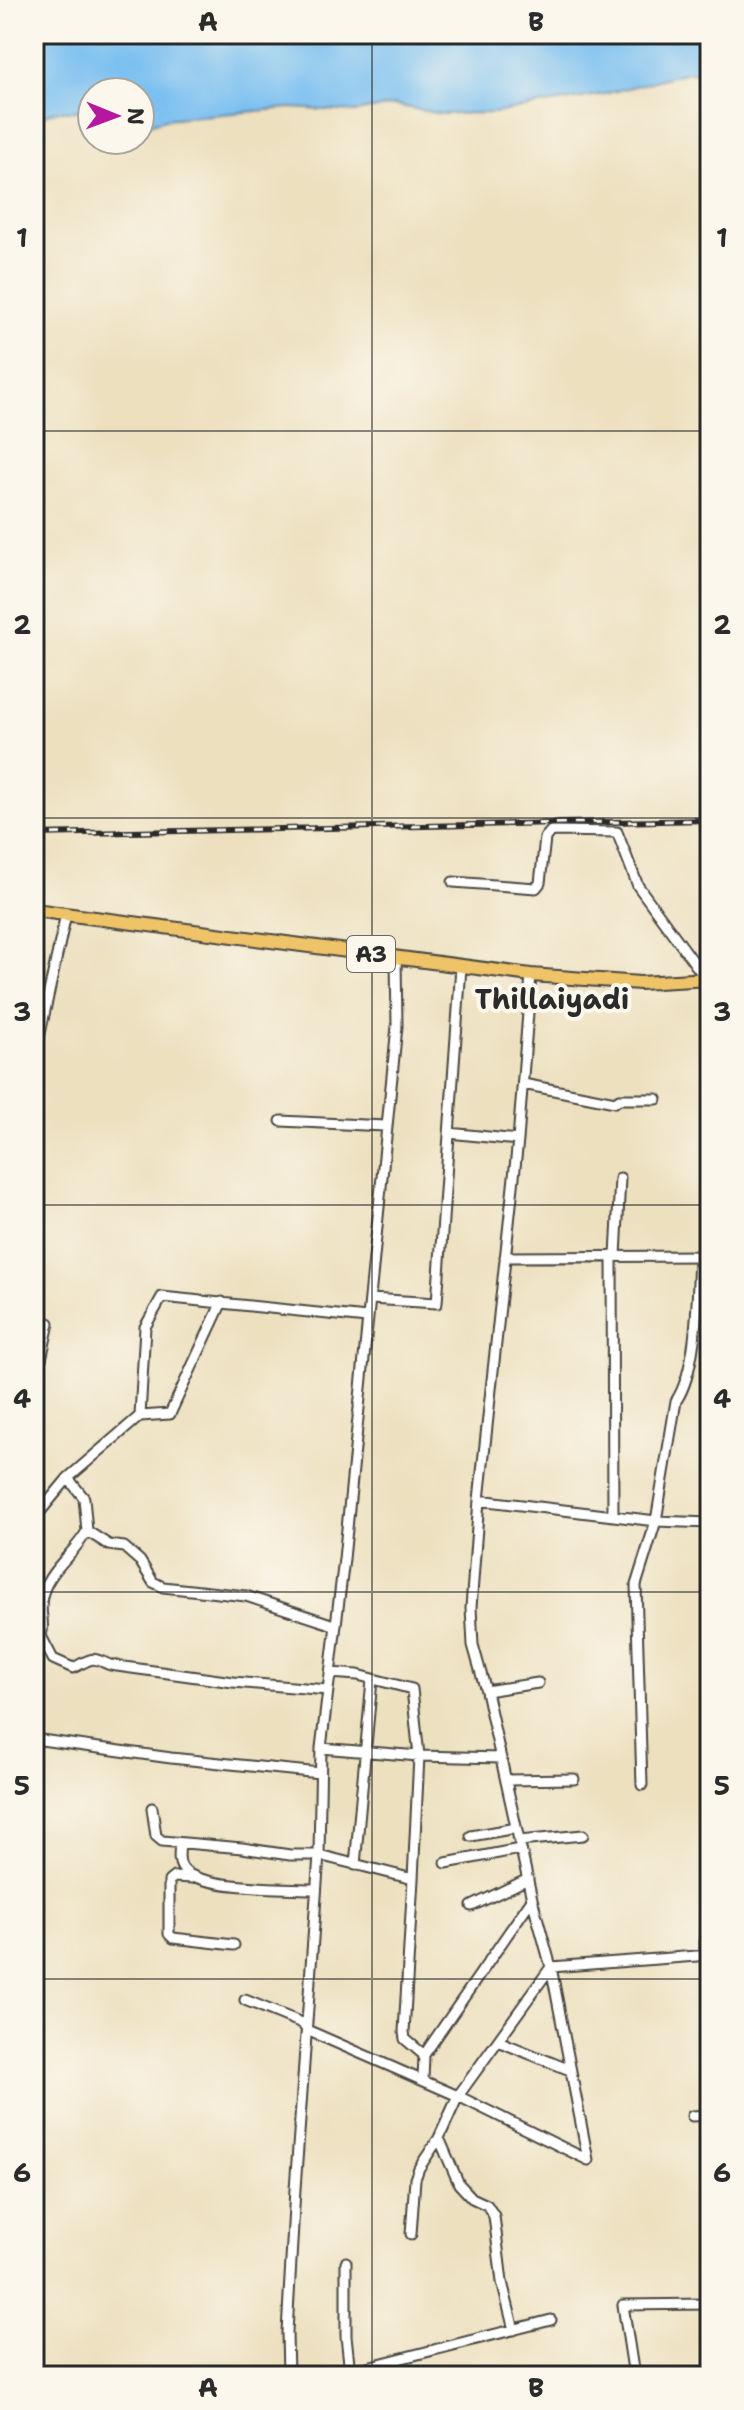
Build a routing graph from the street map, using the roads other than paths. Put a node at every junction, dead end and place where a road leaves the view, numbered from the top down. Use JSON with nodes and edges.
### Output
{"nodes":[{"id":1,"x":453,"y":882,"type":"dead end"},
{"id":2,"x":34,"y":910,"type":"edge"},
{"id":3,"x":66,"y":914,"type":"junction"},
{"id":4,"x":396,"y":958,"type":"junction"},
{"id":5,"x":461,"y":967,"type":"junction"},
{"id":6,"x":531,"y":975,"type":"junction"},
{"id":7,"x":708,"y":979,"type":"edge"},
{"id":8,"x":34,"y":1061,"type":"edge"},
{"id":9,"x":523,"y":1084,"type":"junction"},
{"id":10,"x":657,"y":1099,"type":"dead end"},
{"id":11,"x":281,"y":1121,"type":"dead end"},
{"id":12,"x":385,"y":1126,"type":"junction"},
{"id":13,"x":449,"y":1133,"type":"junction"},
{"id":14,"x":518,"y":1140,"type":"junction"},
{"id":15,"x":620,"y":1178,"type":"dead end"},
{"id":16,"x":614,"y":1256,"type":"junction"},
{"id":17,"x":710,"y":1256,"type":"edge"},
{"id":18,"x":505,"y":1257,"type":"junction"},
{"id":19,"x":699,"y":1257,"type":"junction"},
{"id":20,"x":370,"y":1299,"type":"junction"},
{"id":21,"x":222,"y":1302,"type":"junction"},
{"id":22,"x":367,"y":1318,"type":"junction"},
{"id":23,"x":49,"y":1323,"type":"dead end"},
{"id":24,"x":34,"y":1379,"type":"edge"},
{"id":25,"x":140,"y":1416,"type":"junction"},
{"id":26,"x":68,"y":1478,"type":"junction"},
{"id":27,"x":479,"y":1500,"type":"junction"},
{"id":28,"x":613,"y":1516,"type":"junction"},
{"id":29,"x":34,"y":1519,"type":"edge"},
{"id":30,"x":656,"y":1521,"type":"junction"},
{"id":31,"x":710,"y":1523,"type":"edge"},
{"id":32,"x":87,"y":1531,"type":"junction"},
{"id":33,"x":334,"y":1625,"type":"junction"},
{"id":34,"x":42,"y":1638,"type":"junction"},
{"id":35,"x":34,"y":1647,"type":"edge"},
{"id":36,"x":330,"y":1673,"type":"junction"},
{"id":37,"x":372,"y":1680,"type":"junction"},
{"id":38,"x":538,"y":1683,"type":"dead end"},
{"id":39,"x":328,"y":1690,"type":"junction"},
{"id":40,"x":486,"y":1691,"type":"junction"},
{"id":41,"x":34,"y":1739,"type":"edge"},
{"id":42,"x":321,"y":1748,"type":"junction"},
{"id":43,"x":367,"y":1751,"type":"junction"},
{"id":44,"x":419,"y":1756,"type":"junction"},
{"id":45,"x":501,"y":1758,"type":"junction"},
{"id":46,"x":320,"y":1773,"type":"junction"},
{"id":47,"x":574,"y":1779,"type":"dead end"},
{"id":48,"x":506,"y":1780,"type":"junction"},
{"id":49,"x":642,"y":1785,"type":"dead end"},
{"id":50,"x":152,"y":1808,"type":"dead end"},
{"id":51,"x":516,"y":1828,"type":"junction"},
{"id":52,"x":583,"y":1835,"type":"dead end"},
{"id":53,"x":471,"y":1836,"type":"dead end"},
{"id":54,"x":710,"y":1838,"type":"edge"},
{"id":55,"x":180,"y":1843,"type":"junction"},
{"id":56,"x":520,"y":1845,"type":"junction"},
{"id":57,"x":319,"y":1855,"type":"junction"},
{"id":58,"x":446,"y":1863,"type":"dead end"},
{"id":59,"x":355,"y":1865,"type":"junction"},
{"id":60,"x":708,"y":1869,"type":"edge"},
{"id":61,"x":200,"y":1878,"type":"junction"},
{"id":62,"x":413,"y":1879,"type":"junction"},
{"id":63,"x":528,"y":1879,"type":"junction"},
{"id":64,"x":315,"y":1889,"type":"junction"},
{"id":65,"x":532,"y":1899,"type":"junction"},
{"id":66,"x":472,"y":1906,"type":"dead end"},
{"id":67,"x":234,"y":1945,"type":"dead end"},
{"id":68,"x":707,"y":1955,"type":"edge"},
{"id":69,"x":551,"y":1967,"type":"junction"},
{"id":70,"x":245,"y":2000,"type":"dead end"},
{"id":71,"x":307,"y":2030,"type":"junction"},
{"id":72,"x":498,"y":2041,"type":"junction"},
{"id":73,"x":424,"y":2055,"type":"junction"},
{"id":74,"x":570,"y":2070,"type":"junction"},
{"id":75,"x":423,"y":2080,"type":"junction"},
{"id":76,"x":458,"y":2096,"type":"junction"},
{"id":77,"x":710,"y":2115,"type":"edge"},
{"id":78,"x":692,"y":2116,"type":"dead end"},
{"id":79,"x":439,"y":2138,"type":"junction"},
{"id":80,"x":411,"y":2234,"type":"dead end"},
{"id":81,"x":346,"y":2262,"type":"dead end"},
{"id":82,"x":710,"y":2304,"type":"edge"},
{"id":83,"x":551,"y":2320,"type":"dead end"},
{"id":84,"x":514,"y":2330,"type":"junction"},
{"id":85,"x":396,"y":2360,"type":"junction"},
{"id":86,"x":346,"y":2373,"type":"edge"},
{"id":87,"x":288,"y":2376,"type":"edge"},
{"id":88,"x":332,"y":2376,"type":"edge"},
{"id":89,"x":399,"y":2376,"type":"edge"},
{"id":90,"x":634,"y":2376,"type":"edge"}],
"edges":[{"from":1,"to":7,"type":"street"},
{"from":2,"to":3,"type":"highway","number":"A3"},
{"from":3,"to":4,"type":"highway","number":"A3"},
{"from":3,"to":8,"type":"street"},
{"from":4,"to":5,"type":"highway","number":"A3"},
{"from":4,"to":12,"type":"street"},
{"from":5,"to":6,"type":"highway","number":"A3"},
{"from":5,"to":13,"type":"street"},
{"from":6,"to":7,"type":"highway","number":"A3"},
{"from":6,"to":9,"type":"street"},
{"from":9,"to":10,"type":"street"},
{"from":9,"to":14,"type":"street"},
{"from":11,"to":12,"type":"street"},
{"from":12,"to":20,"type":"street"},
{"from":13,"to":14,"type":"street"},
{"from":13,"to":20,"type":"street"},
{"from":14,"to":18,"type":"street"},
{"from":15,"to":16,"type":"street"},
{"from":16,"to":18,"type":"street"},
{"from":16,"to":19,"type":"street"},
{"from":16,"to":28,"type":"street"},
{"from":17,"to":19,"type":"street"},
{"from":18,"to":27,"type":"street"},
{"from":19,"to":30,"type":"street"},
{"from":20,"to":22,"type":"street"},
{"from":21,"to":22,"type":"street"},
{"from":21,"to":25,"type":"street"},
{"from":21,"to":25,"type":"street"},
{"from":22,"to":33,"type":"street"},
{"from":23,"to":24,"type":"street"},
{"from":25,"to":26,"type":"street"},
{"from":26,"to":29,"type":"street"},
{"from":26,"to":32,"type":"street"},
{"from":27,"to":28,"type":"street"},
{"from":27,"to":40,"type":"street"},
{"from":28,"to":30,"type":"street"},
{"from":30,"to":31,"type":"street"},
{"from":30,"to":49,"type":"street"},
{"from":32,"to":33,"type":"street"},
{"from":32,"to":34,"type":"street"},
{"from":33,"to":36,"type":"street"},
{"from":34,"to":35,"type":"street"},
{"from":34,"to":39,"type":"street"},
{"from":36,"to":37,"type":"street"},
{"from":36,"to":39,"type":"street"},
{"from":37,"to":43,"type":"street"},
{"from":37,"to":44,"type":"street"},
{"from":38,"to":40,"type":"street"},
{"from":39,"to":42,"type":"street"},
{"from":40,"to":45,"type":"street"},
{"from":41,"to":46,"type":"street"},
{"from":42,"to":43,"type":"street"},
{"from":42,"to":46,"type":"street"},
{"from":43,"to":44,"type":"street"},
{"from":43,"to":59,"type":"street"},
{"from":44,"to":45,"type":"street"},
{"from":44,"to":62,"type":"street"},
{"from":45,"to":48,"type":"street"},
{"from":46,"to":57,"type":"street"},
{"from":47,"to":48,"type":"street"},
{"from":48,"to":51,"type":"street"},
{"from":50,"to":55,"type":"street"},
{"from":51,"to":53,"type":"street"},
{"from":51,"to":56,"type":"street"},
{"from":52,"to":56,"type":"street"},
{"from":54,"to":60,"type":"street"},
{"from":55,"to":57,"type":"street"},
{"from":55,"to":61,"type":"street"},
{"from":56,"to":58,"type":"street"},
{"from":56,"to":63,"type":"street"},
{"from":57,"to":59,"type":"street"},
{"from":57,"to":64,"type":"street"},
{"from":59,"to":62,"type":"street"},
{"from":60,"to":68,"type":"street"},
{"from":61,"to":64,"type":"street"},
{"from":61,"to":67,"type":"street"},
{"from":62,"to":73,"type":"street"},
{"from":63,"to":65,"type":"street"},
{"from":63,"to":66,"type":"street"},
{"from":64,"to":71,"type":"street"},
{"from":65,"to":69,"type":"street"},
{"from":65,"to":73,"type":"street"},
{"from":68,"to":69,"type":"street"},
{"from":69,"to":72,"type":"street"},
{"from":69,"to":74,"type":"street"},
{"from":70,"to":71,"type":"street"},
{"from":71,"to":75,"type":"street"},
{"from":71,"to":87,"type":"street"},
{"from":72,"to":74,"type":"street"},
{"from":72,"to":76,"type":"street"},
{"from":73,"to":75,"type":"street"},
{"from":74,"to":76,"type":"street"},
{"from":75,"to":76,"type":"street"},
{"from":76,"to":79,"type":"street"},
{"from":77,"to":78,"type":"street"},
{"from":79,"to":80,"type":"street"},
{"from":79,"to":84,"type":"street"},
{"from":81,"to":86,"type":"street"},
{"from":82,"to":90,"type":"street"},
{"from":83,"to":84,"type":"street"},
{"from":84,"to":85,"type":"street"},
{"from":85,"to":86,"type":"street"},
{"from":85,"to":89,"type":"street"},
{"from":86,"to":88,"type":"street"}]}
